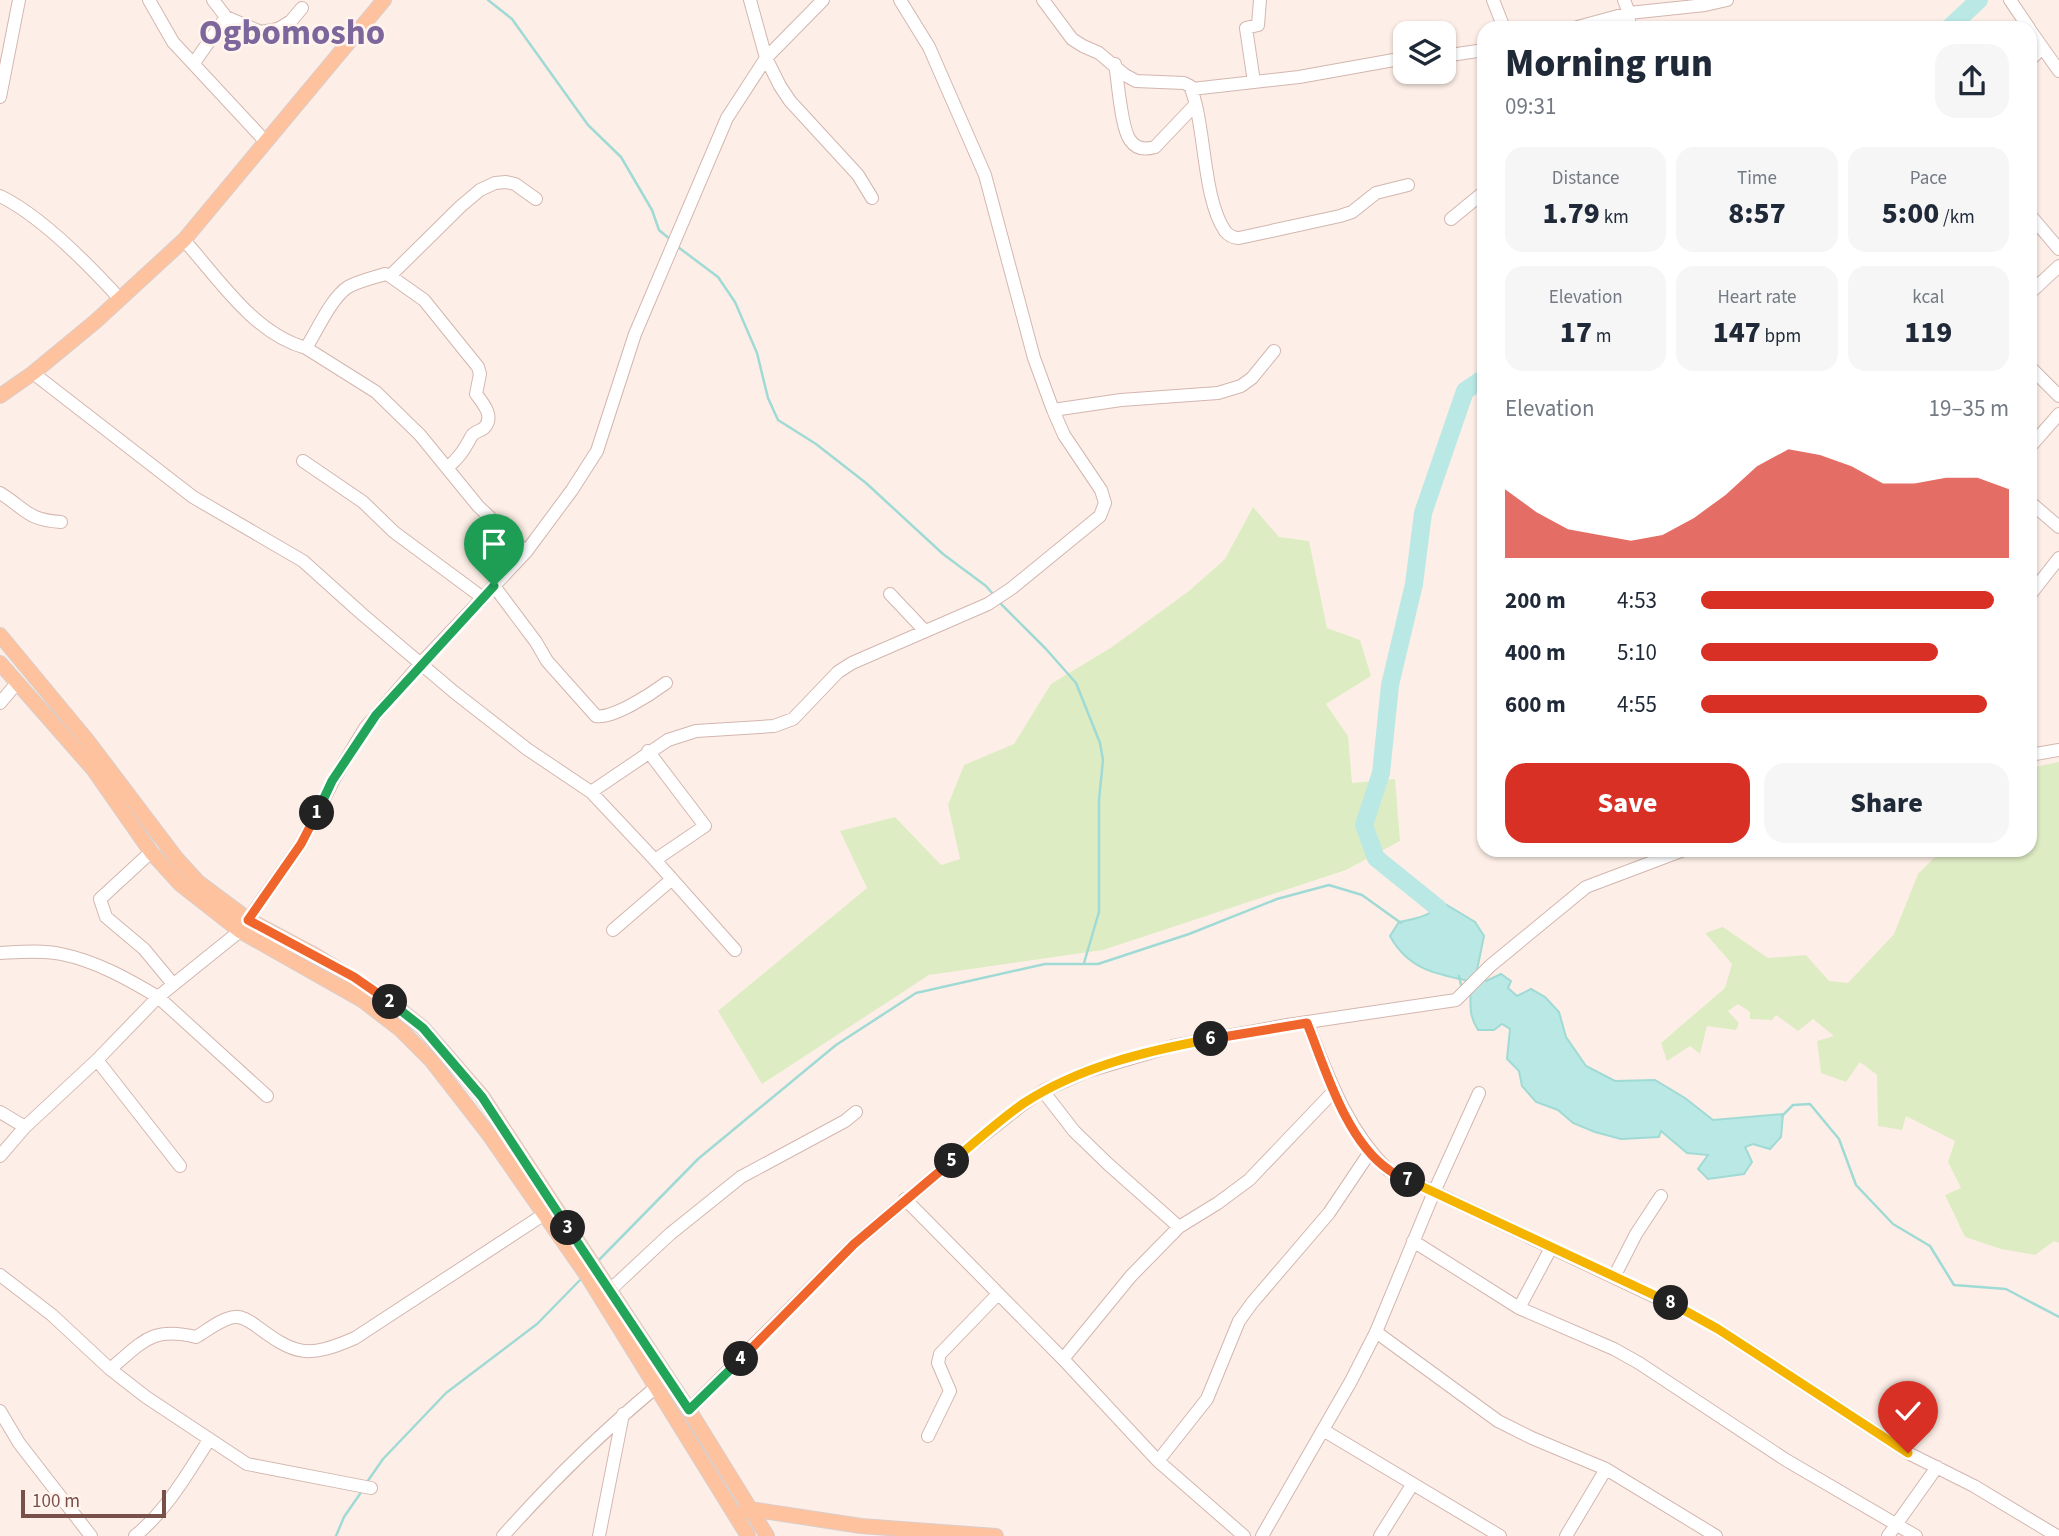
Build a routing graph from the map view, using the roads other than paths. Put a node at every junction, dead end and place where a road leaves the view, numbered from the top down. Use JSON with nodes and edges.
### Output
{"nodes":[{"id":1,"x":19,"y":0,"type":"edge"},
{"id":2,"x":149,"y":0,"type":"edge"},
{"id":3,"x":214,"y":0,"type":"edge"},
{"id":4,"x":384,"y":0,"type":"edge"},
{"id":5,"x":750,"y":0,"type":"edge"},
{"id":6,"x":823,"y":0,"type":"edge"},
{"id":7,"x":900,"y":0,"type":"edge"},
{"id":8,"x":1044,"y":0,"type":"edge"},
{"id":9,"x":1260,"y":0,"type":"edge"},
{"id":10,"x":1493,"y":0,"type":"edge"},
{"id":11,"x":1624,"y":0,"type":"edge"},
{"id":12,"x":1727,"y":0,"type":"edge"},
{"id":13,"x":2010,"y":0,"type":"edge"},
{"id":14,"x":302,"y":8,"type":"dead end"},
{"id":15,"x":1629,"y":13,"type":"junction"},
{"id":16,"x":226,"y":17,"type":"junction"},
{"id":17,"x":1501,"y":21,"type":"edge"},
{"id":18,"x":1600,"y":21,"type":"edge"},
{"id":19,"x":1629,"y":21,"type":"edge"},
{"id":20,"x":2024,"y":21,"type":"edge"},
{"id":21,"x":2037,"y":41,"type":"edge"},
{"id":22,"x":2042,"y":48,"type":"junction"},
{"id":23,"x":1477,"y":51,"type":"edge"},
{"id":24,"x":2037,"y":53,"type":"edge"},
{"id":25,"x":1456,"y":54,"type":"edge"},
{"id":26,"x":766,"y":58,"type":"junction"},
{"id":27,"x":1393,"y":60,"type":"edge"},
{"id":28,"x":194,"y":63,"type":"junction"},
{"id":29,"x":1115,"y":64,"type":"junction"},
{"id":30,"x":2059,"y":71,"type":"edge"},
{"id":31,"x":1254,"y":82,"type":"junction"},
{"id":32,"x":1192,"y":89,"type":"junction"},
{"id":33,"x":0,"y":97,"type":"edge"},
{"id":34,"x":1195,"y":105,"type":"junction"},
{"id":35,"x":266,"y":142,"type":"junction"},
{"id":36,"x":1408,"y":185,"type":"dead end"},
{"id":37,"x":0,"y":196,"type":"edge"},
{"id":38,"x":872,"y":198,"type":"dead end"},
{"id":39,"x":1477,"y":198,"type":"edge"},
{"id":40,"x":536,"y":200,"type":"dead end"},
{"id":41,"x":1451,"y":219,"type":"dead end"},
{"id":42,"x":2037,"y":223,"type":"edge"},
{"id":43,"x":184,"y":240,"type":"junction"},
{"id":44,"x":2059,"y":249,"type":"edge"},
{"id":45,"x":2059,"y":266,"type":"edge"},
{"id":46,"x":390,"y":276,"type":"junction"},
{"id":47,"x":2037,"y":281,"type":"edge"},
{"id":48,"x":120,"y":299,"type":"junction"},
{"id":49,"x":306,"y":348,"type":"junction"},
{"id":50,"x":1273,"y":351,"type":"dead end"},
{"id":51,"x":33,"y":373,"type":"junction"},
{"id":52,"x":2037,"y":374,"type":"edge"},
{"id":53,"x":0,"y":396,"type":"edge"},
{"id":54,"x":2059,"y":396,"type":"edge"},
{"id":55,"x":1052,"y":410,"type":"junction"},
{"id":56,"x":2059,"y":414,"type":"edge"},
{"id":57,"x":2037,"y":439,"type":"edge"},
{"id":58,"x":303,"y":461,"type":"dead end"},
{"id":59,"x":447,"y":468,"type":"junction"},
{"id":60,"x":0,"y":493,"type":"edge"},
{"id":61,"x":2037,"y":508,"type":"edge"},
{"id":62,"x":61,"y":522,"type":"dead end"},
{"id":63,"x":2059,"y":527,"type":"edge"},
{"id":64,"x":526,"y":552,"type":"junction"},
{"id":65,"x":2059,"y":558,"type":"edge"},
{"id":66,"x":494,"y":586,"type":"junction"},
{"id":67,"x":2037,"y":587,"type":"edge"},
{"id":68,"x":890,"y":594,"type":"dead end"},
{"id":69,"x":483,"y":598,"type":"junction"},
{"id":70,"x":924,"y":630,"type":"junction"},
{"id":71,"x":0,"y":635,"type":"edge"},
{"id":72,"x":0,"y":663,"type":"edge"},
{"id":73,"x":421,"y":663,"type":"junction"},
{"id":74,"x":17,"y":683,"type":"junction"},
{"id":75,"x":666,"y":683,"type":"dead end"},
{"id":76,"x":0,"y":703,"type":"edge"},
{"id":77,"x":2059,"y":750,"type":"edge"},
{"id":78,"x":649,"y":751,"type":"junction"},
{"id":79,"x":2037,"y":754,"type":"edge"},
{"id":80,"x":591,"y":792,"type":"junction"},
{"id":81,"x":151,"y":852,"type":"junction"},
{"id":82,"x":1666,"y":857,"type":"edge"},
{"id":83,"x":655,"y":860,"type":"junction"},
{"id":84,"x":671,"y":880,"type":"junction"},
{"id":85,"x":244,"y":926,"type":"junction"},
{"id":86,"x":613,"y":930,"type":"dead end"},
{"id":87,"x":735,"y":950,"type":"dead end"},
{"id":88,"x":0,"y":953,"type":"edge"},
{"id":89,"x":173,"y":984,"type":"junction"},
{"id":90,"x":158,"y":997,"type":"junction"},
{"id":91,"x":1307,"y":1023,"type":"junction"},
{"id":92,"x":97,"y":1060,"type":"junction"},
{"id":93,"x":1043,"y":1091,"type":"junction"},
{"id":94,"x":1334,"y":1091,"type":"junction"},
{"id":95,"x":1479,"y":1093,"type":"dead end"},
{"id":96,"x":267,"y":1096,"type":"dead end"},
{"id":97,"x":0,"y":1112,"type":"edge"},
{"id":98,"x":856,"y":1112,"type":"dead end"},
{"id":99,"x":25,"y":1127,"type":"junction"},
{"id":100,"x":1370,"y":1152,"type":"junction"},
{"id":101,"x":0,"y":1156,"type":"edge"},
{"id":102,"x":180,"y":1166,"type":"dead end"},
{"id":103,"x":1434,"y":1192,"type":"junction"},
{"id":104,"x":1661,"y":1196,"type":"dead end"},
{"id":105,"x":905,"y":1199,"type":"junction"},
{"id":106,"x":543,"y":1215,"type":"junction"},
{"id":107,"x":1179,"y":1227,"type":"junction"},
{"id":108,"x":1413,"y":1241,"type":"junction"},
{"id":109,"x":1551,"y":1248,"type":"junction"},
{"id":110,"x":588,"y":1267,"type":"junction"},
{"id":111,"x":0,"y":1275,"type":"edge"},
{"id":112,"x":1614,"y":1277,"type":"junction"},
{"id":113,"x":610,"y":1290,"type":"junction"},
{"id":114,"x":998,"y":1294,"type":"junction"},
{"id":115,"x":1519,"y":1308,"type":"junction"},
{"id":116,"x":1376,"y":1332,"type":"junction"},
{"id":117,"x":1063,"y":1359,"type":"junction"},
{"id":118,"x":110,"y":1369,"type":"junction"},
{"id":119,"x":656,"y":1388,"type":"junction"},
{"id":120,"x":689,"y":1410,"type":"junction"},
{"id":121,"x":0,"y":1411,"type":"edge"},
{"id":122,"x":624,"y":1414,"type":"junction"},
{"id":123,"x":1323,"y":1430,"type":"junction"},
{"id":124,"x":929,"y":1436,"type":"dead end"},
{"id":125,"x":209,"y":1440,"type":"junction"},
{"id":126,"x":1157,"y":1461,"type":"junction"},
{"id":127,"x":1937,"y":1467,"type":"junction"},
{"id":128,"x":1606,"y":1469,"type":"junction"},
{"id":129,"x":1412,"y":1485,"type":"junction"},
{"id":130,"x":371,"y":1488,"type":"dead end"},
{"id":131,"x":750,"y":1509,"type":"junction"},
{"id":132,"x":734,"y":1515,"type":"junction"},
{"id":133,"x":1896,"y":1522,"type":"junction"},
{"id":134,"x":976,"y":1535,"type":"edge"},
{"id":135,"x":91,"y":1536,"type":"edge"},
{"id":136,"x":135,"y":1536,"type":"edge"},
{"id":137,"x":503,"y":1536,"type":"edge"},
{"id":138,"x":598,"y":1536,"type":"edge"},
{"id":139,"x":748,"y":1536,"type":"edge"},
{"id":140,"x":767,"y":1536,"type":"edge"},
{"id":141,"x":996,"y":1536,"type":"edge"},
{"id":142,"x":1244,"y":1536,"type":"edge"},
{"id":143,"x":1262,"y":1536,"type":"edge"},
{"id":144,"x":1380,"y":1536,"type":"edge"},
{"id":145,"x":1500,"y":1536,"type":"edge"},
{"id":146,"x":1566,"y":1536,"type":"edge"},
{"id":147,"x":1716,"y":1536,"type":"edge"},
{"id":148,"x":1888,"y":1536,"type":"edge"},
{"id":149,"x":1916,"y":1536,"type":"edge"},
{"id":150,"x":2057,"y":1536,"type":"edge"}],
"edges":[{"from":1,"to":33,"type":"street"},
{"from":2,"to":28,"type":"street"},
{"from":3,"to":16,"type":"street"},
{"from":4,"to":35,"type":"main road"},
{"from":5,"to":26,"type":"street"},
{"from":6,"to":26,"type":"street"},
{"from":7,"to":55,"type":"street"},
{"from":8,"to":29,"type":"street"},
{"from":9,"to":31,"type":"street"},
{"from":10,"to":17,"type":"street"},
{"from":11,"to":15,"type":"street"},
{"from":12,"to":15,"type":"street"},
{"from":13,"to":20,"type":"street"},
{"from":14,"to":16,"type":"street"},
{"from":15,"to":18,"type":"street"},
{"from":15,"to":19,"type":"street"},
{"from":16,"to":28,"type":"street"},
{"from":21,"to":22,"type":"street"},
{"from":22,"to":24,"type":"street"},
{"from":22,"to":30,"type":"street"},
{"from":23,"to":25,"type":"street"},
{"from":26,"to":38,"type":"street"},
{"from":26,"to":64,"type":"street"},
{"from":27,"to":31,"type":"street"},
{"from":28,"to":35,"type":"street"},
{"from":29,"to":32,"type":"street"},
{"from":29,"to":34,"type":"street"},
{"from":31,"to":32,"type":"street"},
{"from":32,"to":34,"type":"street"},
{"from":34,"to":36,"type":"street"},
{"from":35,"to":43,"type":"main road"},
{"from":37,"to":48,"type":"street"},
{"from":39,"to":41,"type":"street"},
{"from":40,"to":46,"type":"street"},
{"from":42,"to":44,"type":"street"},
{"from":43,"to":48,"type":"main road"},
{"from":43,"to":49,"type":"street"},
{"from":45,"to":47,"type":"street"},
{"from":46,"to":49,"type":"street"},
{"from":46,"to":59,"type":"street"},
{"from":48,"to":51,"type":"main road"},
{"from":49,"to":59,"type":"street"},
{"from":50,"to":55,"type":"street"},
{"from":51,"to":53,"type":"main road"},
{"from":51,"to":73,"type":"street"},
{"from":52,"to":54,"type":"street"},
{"from":55,"to":70,"type":"street"},
{"from":56,"to":57,"type":"street"},
{"from":58,"to":69,"type":"street"},
{"from":59,"to":64,"type":"street"},
{"from":60,"to":62,"type":"street"},
{"from":61,"to":63,"type":"street"},
{"from":64,"to":66,"type":"street"},
{"from":65,"to":67,"type":"street"},
{"from":66,"to":69,"type":"street"},
{"from":66,"to":75,"type":"street"},
{"from":68,"to":70,"type":"street"},
{"from":69,"to":73,"type":"street"},
{"from":70,"to":78,"type":"street"},
{"from":71,"to":85,"type":"main road"},
{"from":72,"to":74,"type":"main road"},
{"from":73,"to":80,"type":"street"},
{"from":73,"to":85,"type":"street"},
{"from":74,"to":76,"type":"street"},
{"from":74,"to":81,"type":"main road"},
{"from":77,"to":79,"type":"street"},
{"from":78,"to":80,"type":"street"},
{"from":78,"to":83,"type":"street"},
{"from":80,"to":83,"type":"street"},
{"from":81,"to":85,"type":"main road"},
{"from":81,"to":89,"type":"street"},
{"from":82,"to":91,"type":"street"},
{"from":83,"to":84,"type":"street"},
{"from":84,"to":86,"type":"street"},
{"from":84,"to":87,"type":"street"},
{"from":85,"to":89,"type":"street"},
{"from":85,"to":106,"type":"main road"},
{"from":85,"to":110,"type":"main road"},
{"from":88,"to":90,"type":"street"},
{"from":89,"to":90,"type":"street"},
{"from":90,"to":92,"type":"street"},
{"from":90,"to":96,"type":"street"},
{"from":91,"to":93,"type":"street"},
{"from":91,"to":94,"type":"street"},
{"from":92,"to":99,"type":"street"},
{"from":92,"to":102,"type":"street"},
{"from":93,"to":105,"type":"street"},
{"from":93,"to":107,"type":"street"},
{"from":94,"to":100,"type":"street"},
{"from":94,"to":107,"type":"street"},
{"from":95,"to":103,"type":"street"},
{"from":97,"to":99,"type":"street"},
{"from":98,"to":113,"type":"street"},
{"from":99,"to":101,"type":"street"},
{"from":100,"to":103,"type":"street"},
{"from":100,"to":126,"type":"street"},
{"from":103,"to":108,"type":"street"},
{"from":103,"to":109,"type":"street"},
{"from":104,"to":112,"type":"street"},
{"from":105,"to":114,"type":"street"},
{"from":105,"to":120,"type":"street"},
{"from":106,"to":110,"type":"main road"},
{"from":106,"to":118,"type":"street"},
{"from":107,"to":117,"type":"street"},
{"from":108,"to":115,"type":"street"},
{"from":108,"to":116,"type":"street"},
{"from":109,"to":112,"type":"street"},
{"from":109,"to":115,"type":"street"},
{"from":110,"to":113,"type":"main road"},
{"from":110,"to":119,"type":"main road"},
{"from":111,"to":118,"type":"street"},
{"from":112,"to":127,"type":"street"},
{"from":113,"to":120,"type":"main road"},
{"from":114,"to":117,"type":"street"},
{"from":114,"to":124,"type":"street"},
{"from":115,"to":133,"type":"street"},
{"from":116,"to":123,"type":"street"},
{"from":116,"to":128,"type":"street"},
{"from":117,"to":126,"type":"street"},
{"from":118,"to":125,"type":"street"},
{"from":119,"to":122,"type":"street"},
{"from":119,"to":132,"type":"main road"},
{"from":120,"to":131,"type":"main road"},
{"from":121,"to":135,"type":"street"},
{"from":122,"to":137,"type":"street"},
{"from":122,"to":138,"type":"street"},
{"from":123,"to":129,"type":"street"},
{"from":123,"to":143,"type":"street"},
{"from":125,"to":130,"type":"street"},
{"from":125,"to":136,"type":"street"},
{"from":126,"to":142,"type":"street"},
{"from":127,"to":133,"type":"street"},
{"from":127,"to":150,"type":"street"},
{"from":128,"to":146,"type":"street"},
{"from":128,"to":147,"type":"street"},
{"from":129,"to":144,"type":"street"},
{"from":129,"to":145,"type":"street"},
{"from":131,"to":132,"type":"main road"},
{"from":131,"to":134,"type":"main road"},
{"from":131,"to":140,"type":"main road"},
{"from":132,"to":139,"type":"main road"},
{"from":133,"to":148,"type":"street"},
{"from":133,"to":149,"type":"street"},
{"from":134,"to":141,"type":"main road"}]}
